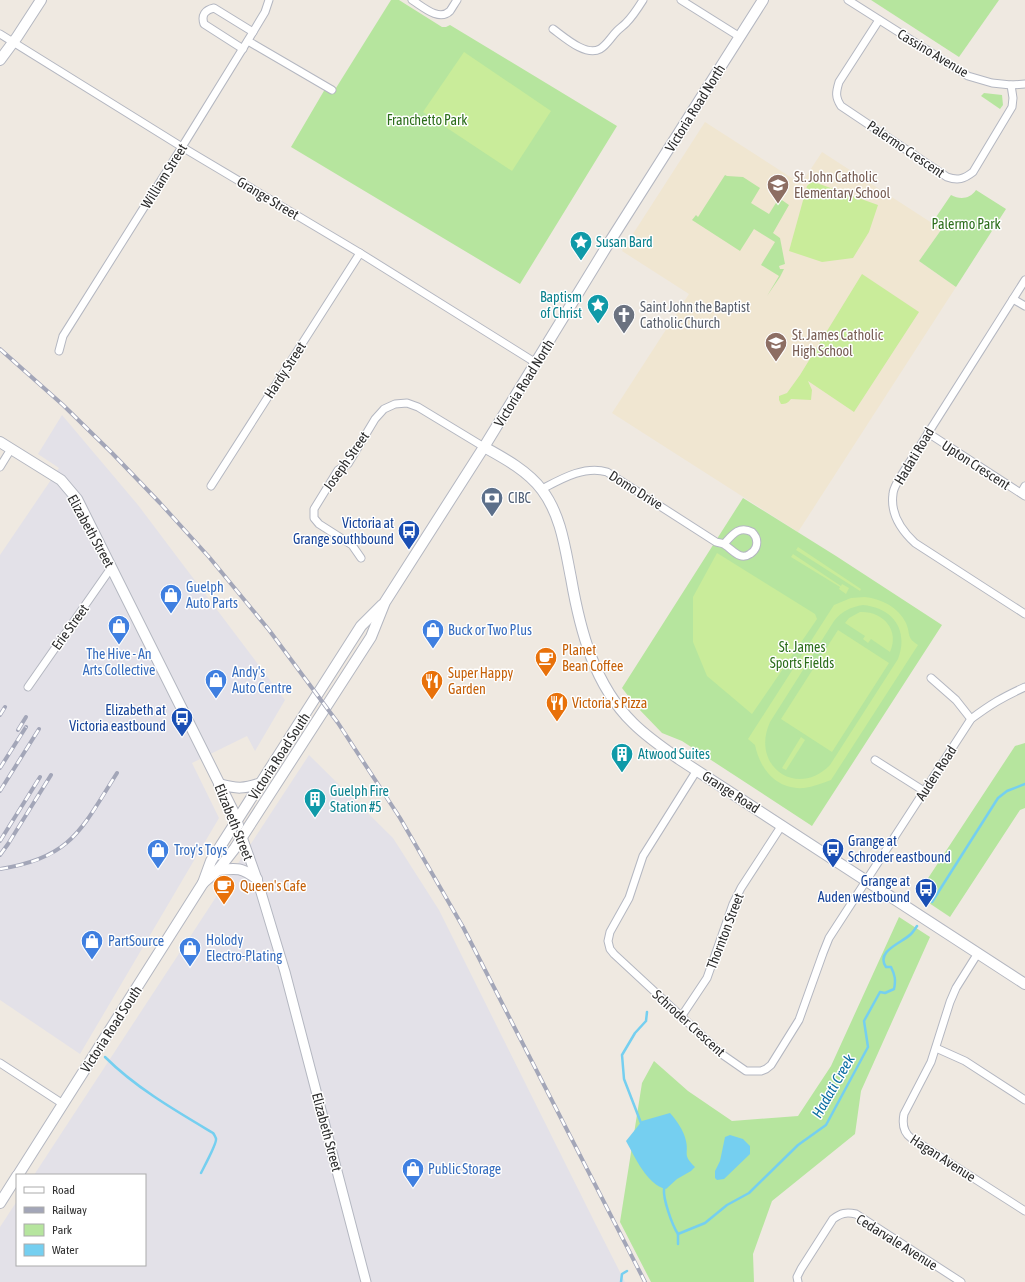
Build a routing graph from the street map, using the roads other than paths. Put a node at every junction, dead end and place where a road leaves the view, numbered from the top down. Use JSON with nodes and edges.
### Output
{"nodes":[{"id":1,"x":41,"y":0,"type":"edge"},
{"id":2,"x":269,"y":0,"type":"edge"},
{"id":3,"x":412,"y":0,"type":"edge"},
{"id":4,"x":457,"y":0,"type":"edge"},
{"id":5,"x":643,"y":0,"type":"edge"},
{"id":6,"x":681,"y":0,"type":"edge"},
{"id":7,"x":763,"y":0,"type":"edge"},
{"id":8,"x":848,"y":0,"type":"edge"},
{"id":9,"x":879,"y":20,"type":"junction"},
{"id":10,"x":554,"y":29,"type":"dead end"},
{"id":11,"x":254,"y":32,"type":"junction"},
{"id":12,"x":0,"y":34,"type":"edge"},
{"id":13,"x":740,"y":37,"type":"junction"},
{"id":14,"x":248,"y":41,"type":"junction"},
{"id":15,"x":12,"y":42,"type":"junction"},
{"id":16,"x":243,"y":49,"type":"junction"},
{"id":17,"x":0,"y":60,"type":"edge"},
{"id":18,"x":1025,"y":84,"type":"edge"},
{"id":19,"x":1011,"y":85,"type":"junction"},
{"id":20,"x":332,"y":90,"type":"dead end"},
{"id":21,"x":182,"y":147,"type":"junction"},
{"id":22,"x":360,"y":253,"type":"junction"},
{"id":23,"x":1025,"y":280,"type":"edge"},
{"id":24,"x":1013,"y":299,"type":"junction"},
{"id":25,"x":1025,"y":306,"type":"edge"},
{"id":26,"x":59,"y":351,"type":"dead end"},
{"id":27,"x":536,"y":363,"type":"junction"},
{"id":28,"x":928,"y":433,"type":"junction"},
{"id":29,"x":0,"y":442,"type":"edge"},
{"id":30,"x":484,"y":447,"type":"junction"},
{"id":31,"x":11,"y":449,"type":"junction"},
{"id":32,"x":0,"y":467,"type":"edge"},
{"id":33,"x":211,"y":486,"type":"dead end"},
{"id":34,"x":1025,"y":486,"type":"edge"},
{"id":35,"x":542,"y":489,"type":"junction"},
{"id":36,"x":1023,"y":495,"type":"edge"},
{"id":37,"x":724,"y":544,"type":"junction"},
{"id":38,"x":361,"y":558,"type":"dead end"},
{"id":39,"x":111,"y":568,"type":"junction"},
{"id":40,"x":385,"y":602,"type":"junction"},
{"id":41,"x":1025,"y":614,"type":"edge"},
{"id":42,"x":931,"y":678,"type":"dead end"},
{"id":43,"x":28,"y":687,"type":"dead end"},
{"id":44,"x":1025,"y":688,"type":"edge"},
{"id":45,"x":320,"y":691,"type":"joint"},
{"id":46,"x":329,"y":702,"type":"joint"},
{"id":47,"x":972,"y":719,"type":"junction"},
{"id":48,"x":875,"y":760,"type":"dead end"},
{"id":49,"x":697,"y":770,"type":"junction"},
{"id":50,"x":261,"y":783,"type":"junction"},
{"id":51,"x":219,"y":784,"type":"junction"},
{"id":52,"x":924,"y":792,"type":"junction"},
{"id":53,"x":237,"y":822,"type":"junction"},
{"id":54,"x":782,"y":825,"type":"junction"},
{"id":55,"x":242,"y":837,"type":"junction"},
{"id":56,"x":218,"y":870,"type":"junction"},
{"id":57,"x":257,"y":879,"type":"junction"},
{"id":58,"x":866,"y":881,"type":"junction"},
{"id":59,"x":203,"y":883,"type":"junction"},
{"id":60,"x":978,"y":953,"type":"junction"},
{"id":61,"x":1025,"y":984,"type":"edge"},
{"id":62,"x":681,"y":1016,"type":"junction"},
{"id":63,"x":936,"y":1048,"type":"junction"},
{"id":64,"x":0,"y":1063,"type":"edge"},
{"id":65,"x":1025,"y":1100,"type":"edge"},
{"id":66,"x":63,"y":1104,"type":"junction"},
{"id":67,"x":18,"y":1174,"type":"edge"},
{"id":68,"x":16,"y":1178,"type":"edge"},
{"id":69,"x":0,"y":1203,"type":"edge"},
{"id":70,"x":1025,"y":1211,"type":"edge"},
{"id":71,"x":366,"y":1282,"type":"edge"},
{"id":72,"x":798,"y":1282,"type":"edge"},
{"id":73,"x":961,"y":1282,"type":"edge"}],
"edges":[{"from":1,"to":15,"type":"main road"},
{"from":2,"to":11,"type":"street","name":"William Street"},
{"from":3,"to":4,"type":"street"},
{"from":5,"to":10,"type":"street"},
{"from":6,"to":13,"type":"street"},
{"from":7,"to":13,"type":"main road","name":"Victoria Road North"},
{"from":8,"to":9,"type":"street","name":"Cassino Avenue"},
{"from":9,"to":19,"type":"street","name":"Cassino Avenue"},
{"from":9,"to":19,"type":"street","name":"Palermo Crescent"},
{"from":11,"to":14,"type":"street","name":"William Street"},
{"from":11,"to":16,"type":"street"},
{"from":12,"to":15,"type":"street","name":"Grange Street"},
{"from":13,"to":27,"type":"main road","name":"Victoria Road North"},
{"from":14,"to":16,"type":"street","name":"William Street"},
{"from":14,"to":20,"type":"street"},
{"from":15,"to":17,"type":"main road"},
{"from":15,"to":21,"type":"street","name":"Grange Street"},
{"from":16,"to":21,"type":"street","name":"William Street"},
{"from":18,"to":19,"type":"street","name":"Cassino Avenue"},
{"from":21,"to":22,"type":"street","name":"Grange Street"},
{"from":21,"to":26,"type":"street","name":"William Street"},
{"from":22,"to":27,"type":"street","name":"Grange Street"},
{"from":22,"to":33,"type":"street","name":"Hardy Street"},
{"from":23,"to":24,"type":"street","name":"Hadati Road"},
{"from":24,"to":25,"type":"street"},
{"from":24,"to":28,"type":"street","name":"Hadati Road"},
{"from":27,"to":30,"type":"main road","name":"Victoria Road North"},
{"from":28,"to":36,"type":"street","name":"Upton Crescent"},
{"from":28,"to":41,"type":"street","name":"Hadati Road"},
{"from":29,"to":31,"type":"main road","name":"Elizabeth Street"},
{"from":30,"to":35,"type":"main road","name":"Grange Road"},
{"from":30,"to":38,"type":"street","name":"Joseph Street"},
{"from":30,"to":40,"type":"main road","name":"Victoria Road North"},
{"from":31,"to":32,"type":"street"},
{"from":31,"to":39,"type":"main road","name":"Elizabeth Street"},
{"from":34,"to":36,"type":"street"},
{"from":35,"to":37,"type":"street","name":"Domo Drive"},
{"from":35,"to":49,"type":"main road","name":"Grange Road"},
{"from":37,"to":37,"type":"street","name":"Domo Drive"},
{"from":39,"to":43,"type":"street","name":"Erie Street"},
{"from":39,"to":51,"type":"main road","name":"Elizabeth Street"},
{"from":40,"to":45,"type":"main road","name":"Victoria Road North"},
{"from":40,"to":46,"type":"main road","name":"Victoria Road North"},
{"from":42,"to":47,"type":"street"},
{"from":44,"to":47,"type":"street","name":"Auden Road"},
{"from":45,"to":50,"type":"main road","name":"Victoria Road South"},
{"from":46,"to":55,"type":"main road","name":"Victoria Road South"},
{"from":47,"to":52,"type":"street","name":"Auden Road"},
{"from":48,"to":52,"type":"street"},
{"from":49,"to":54,"type":"main road","name":"Grange Road"},
{"from":49,"to":62,"type":"street","name":"Schroder Crescent"},
{"from":50,"to":51,"type":"main road"},
{"from":50,"to":53,"type":"main road","name":"Victoria Road South"},
{"from":51,"to":53,"type":"main road","name":"Elizabeth Street"},
{"from":52,"to":58,"type":"street","name":"Auden Road"},
{"from":53,"to":55,"type":"main road","name":"Elizabeth Street"},
{"from":53,"to":59,"type":"main road","name":"Victoria Road South"},
{"from":54,"to":58,"type":"main road","name":"Grange Road"},
{"from":54,"to":62,"type":"street","name":"Thornton Street"},
{"from":55,"to":56,"type":"main road","name":"Victoria Road South"},
{"from":55,"to":57,"type":"street","name":"Elizabeth Street"},
{"from":56,"to":57,"type":"main road"},
{"from":56,"to":59,"type":"main road","name":"Victoria Road South"},
{"from":57,"to":71,"type":"street","name":"Elizabeth Street"},
{"from":58,"to":60,"type":"main road","name":"Grange Road"},
{"from":58,"to":62,"type":"street","name":"Schroder Crescent"},
{"from":59,"to":66,"type":"main road","name":"Victoria Road South"},
{"from":60,"to":61,"type":"main road","name":"Grange Road"},
{"from":60,"to":63,"type":"street","name":"Hagan Avenue"},
{"from":63,"to":65,"type":"street"},
{"from":63,"to":70,"type":"street","name":"Hagan Avenue"},
{"from":64,"to":66,"type":"street"},
{"from":66,"to":67,"type":"main road","name":"Victoria Road South"},
{"from":68,"to":69,"type":"main road","name":"Victoria Road South"},
{"from":72,"to":73,"type":"street","name":"Cedarvale Avenue"}]}
